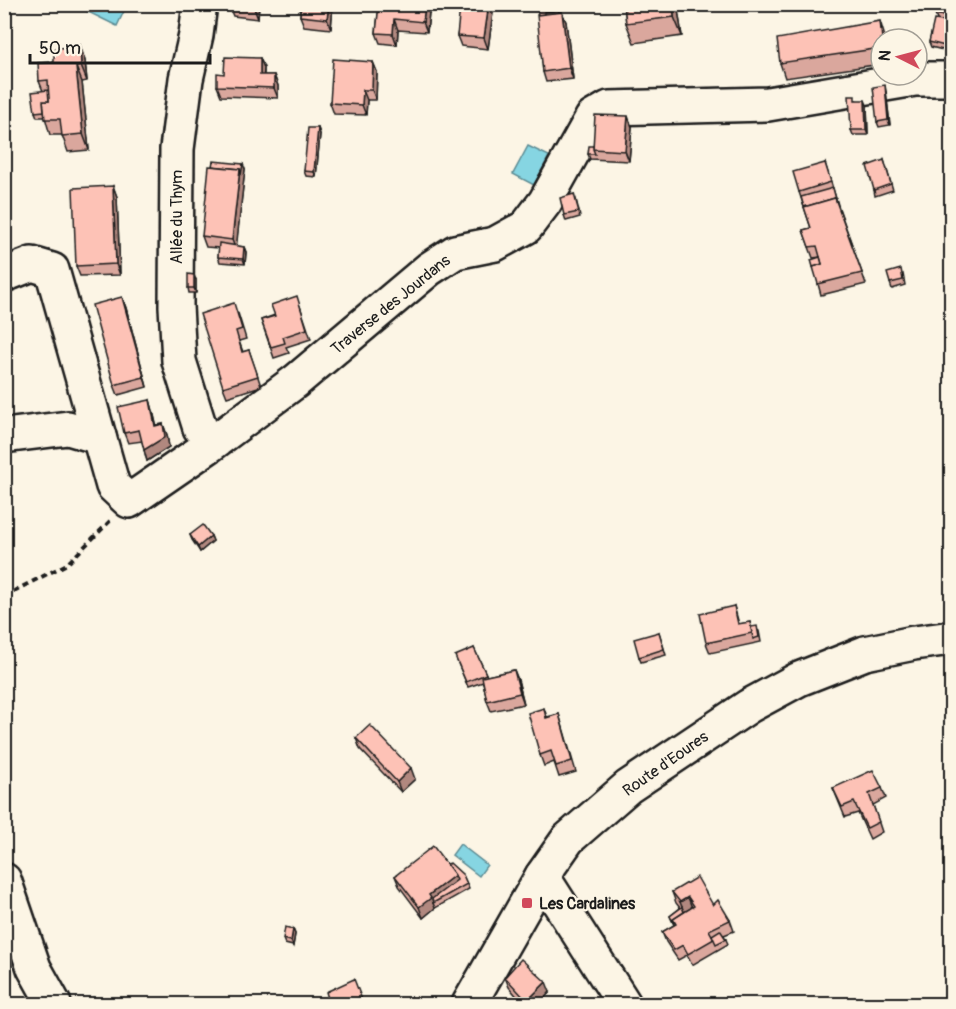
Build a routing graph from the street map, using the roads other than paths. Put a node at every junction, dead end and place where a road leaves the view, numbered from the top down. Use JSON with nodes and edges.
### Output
{"nodes":[{"id":1,"x":200,"y":4,"type":"edge"},
{"id":2,"x":951,"y":79,"type":"edge"},
{"id":3,"x":4,"y":275,"type":"edge"},
{"id":4,"x":200,"y":428,"type":"dead end"},
{"id":5,"x":4,"y":436,"type":"edge"},
{"id":6,"x":99,"y":438,"type":"junction"},
{"id":7,"x":951,"y":638,"type":"edge"},
{"id":8,"x":542,"y":876,"type":"junction"},
{"id":9,"x":4,"y":880,"type":"edge"},
{"id":10,"x":54,"y":1005,"type":"edge"},
{"id":11,"x":469,"y":1005,"type":"edge"},
{"id":12,"x":624,"y":1005,"type":"edge"}],
"edges":[{"from":1,"to":4,"type":"street","name":"Allée du Thym"},
{"from":2,"to":6,"type":"street","name":"Traverse des Jourdans"},
{"from":3,"to":6,"type":"street"},
{"from":5,"to":6,"type":"street"},
{"from":7,"to":8,"type":"street","name":"Route d'Eoures"},
{"from":8,"to":11,"type":"street","name":"Route d'Eoures"},
{"from":8,"to":12,"type":"street"},
{"from":9,"to":10,"type":"street"}]}
